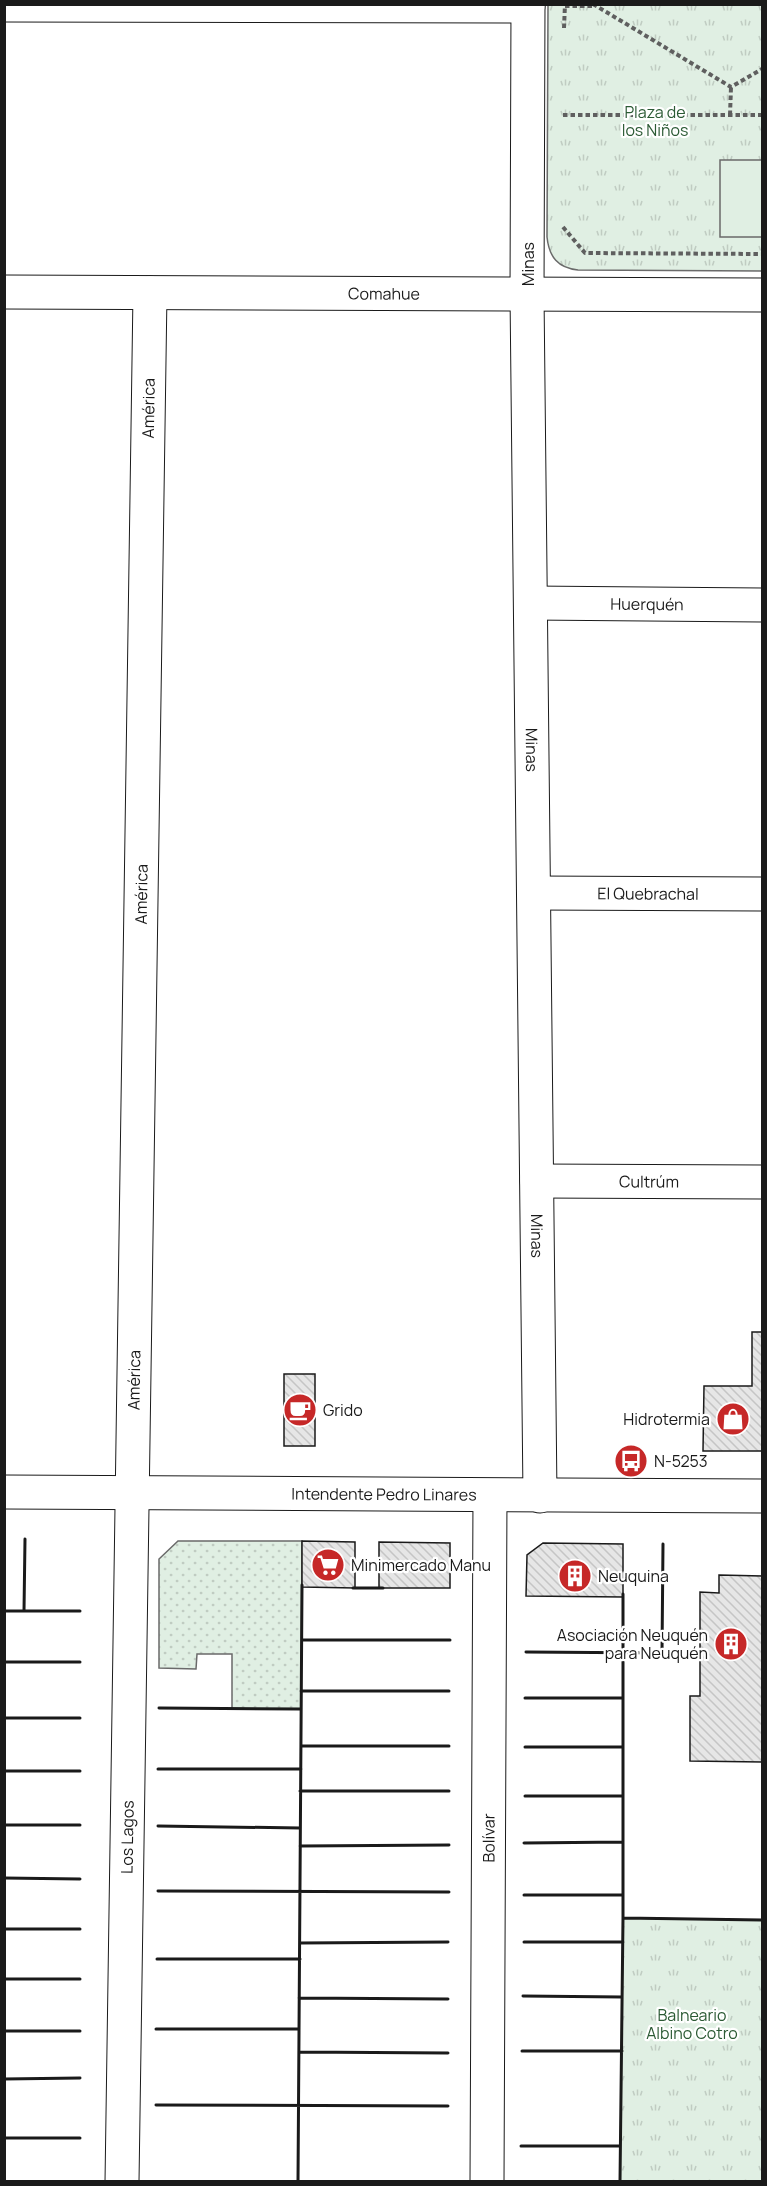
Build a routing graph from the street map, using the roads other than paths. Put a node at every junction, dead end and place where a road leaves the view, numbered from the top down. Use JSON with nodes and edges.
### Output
{"nodes":[{"id":1,"x":4,"y":5,"type":"edge"},
{"id":2,"x":528,"y":5,"type":"edge"},
{"id":3,"x":4,"y":292,"type":"edge"},
{"id":4,"x":150,"y":293,"type":"junction"},
{"id":5,"x":528,"y":294,"type":"junction"},
{"id":6,"x":762,"y":295,"type":"edge"},
{"id":7,"x":531,"y":603,"type":"junction"},
{"id":8,"x":762,"y":605,"type":"edge"},
{"id":9,"x":534,"y":893,"type":"junction"},
{"id":10,"x":762,"y":894,"type":"edge"},
{"id":11,"x":537,"y":1181,"type":"junction"},
{"id":12,"x":762,"y":1182,"type":"edge"},
{"id":13,"x":4,"y":1492,"type":"edge"},
{"id":14,"x":132,"y":1493,"type":"junction"},
{"id":15,"x":490,"y":1496,"type":"junction"},
{"id":16,"x":540,"y":1496,"type":"junction"},
{"id":17,"x":762,"y":1496,"type":"edge"},
{"id":18,"x":122,"y":2181,"type":"edge"},
{"id":19,"x":487,"y":2181,"type":"edge"}],
"edges":[{"from":1,"to":2,"type":"street"},
{"from":2,"to":5,"type":"street","name":"Minas"},
{"from":3,"to":4,"type":"street","name":"Comahue"},
{"from":4,"to":5,"type":"street","name":"Comahue"},
{"from":4,"to":14,"type":"street","name":"América"},
{"from":5,"to":6,"type":"street","name":"Comahue"},
{"from":5,"to":7,"type":"street","name":"Minas"},
{"from":7,"to":8,"type":"street","name":"Huerquén"},
{"from":7,"to":9,"type":"street","name":"Minas"},
{"from":9,"to":10,"type":"street","name":"El Quebrachal"},
{"from":9,"to":11,"type":"street","name":"Minas"},
{"from":11,"to":12,"type":"street","name":"Cultrúm"},
{"from":11,"to":16,"type":"street","name":"Minas"},
{"from":13,"to":14,"type":"street","name":"Intendente Pedro Linares"},
{"from":14,"to":15,"type":"street","name":"Intendente Pedro Linares"},
{"from":14,"to":18,"type":"street","name":"Los Lagos"},
{"from":15,"to":16,"type":"street","name":"Intendente Pedro Linares"},
{"from":15,"to":19,"type":"street","name":"Bolívar"},
{"from":16,"to":17,"type":"street","name":"Intendente Pedro Linares"}]}
